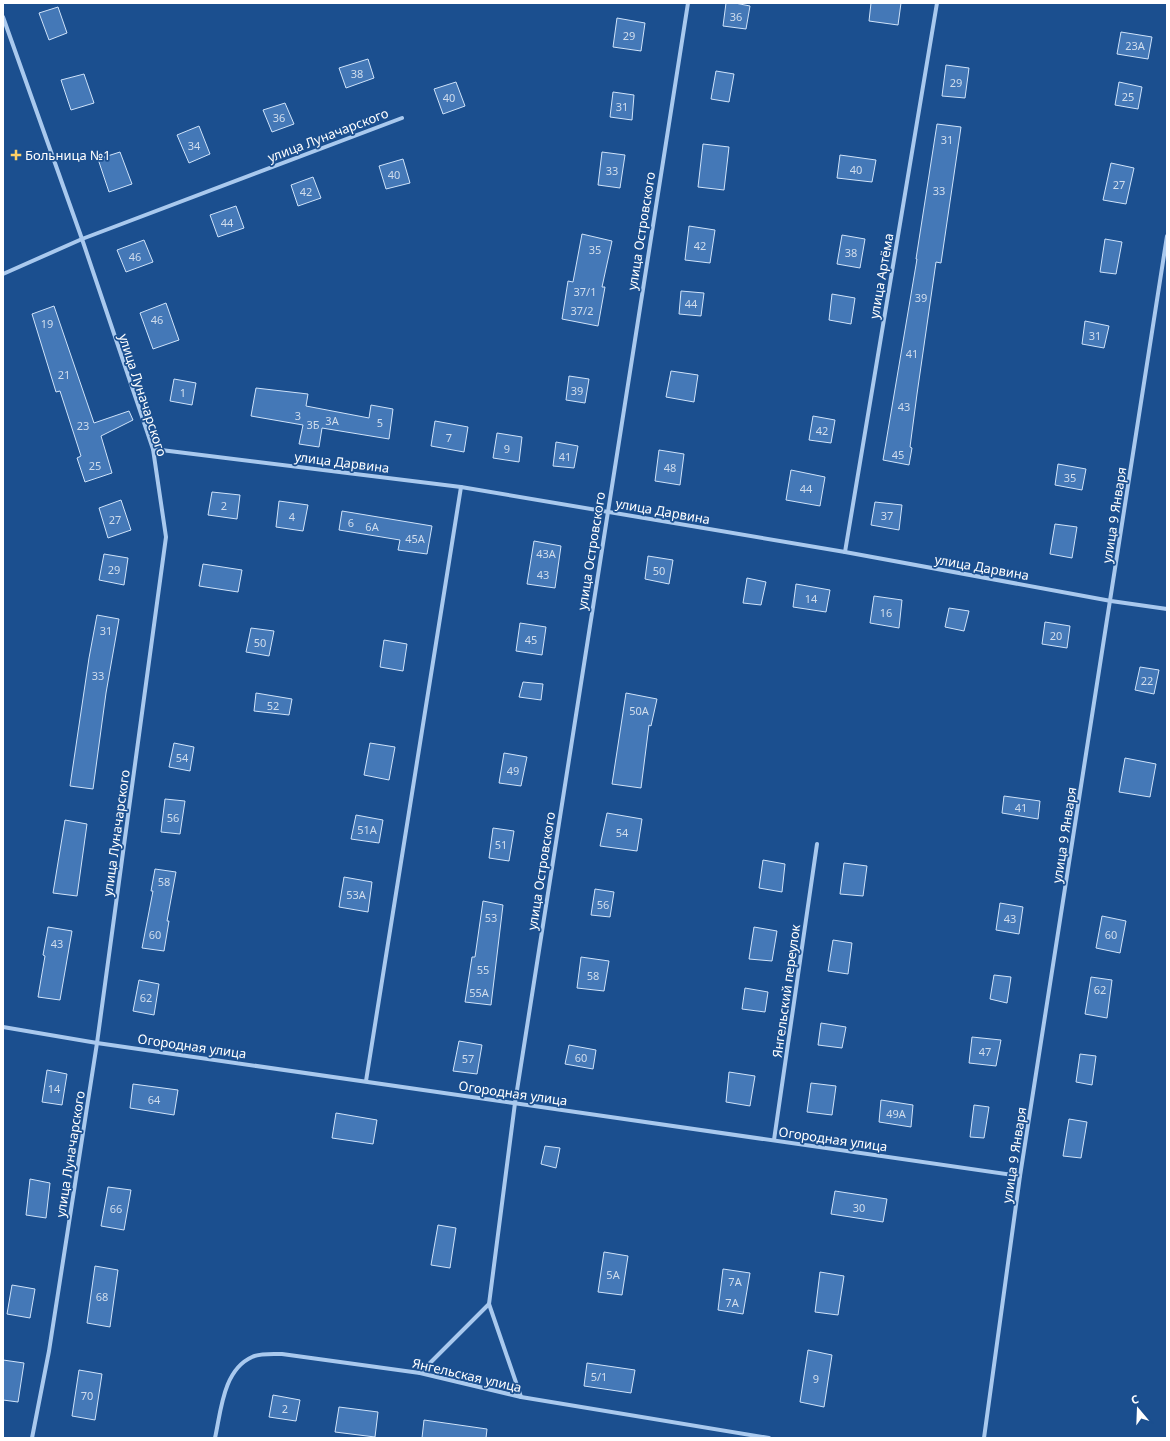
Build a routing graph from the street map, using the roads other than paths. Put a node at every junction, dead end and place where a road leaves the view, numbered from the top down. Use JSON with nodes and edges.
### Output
{"nodes":[{"id":1,"x":688,"y":3,"type":"edge"},
{"id":2,"x":937,"y":3,"type":"edge"},
{"id":3,"x":3,"y":17,"type":"edge"},
{"id":4,"x":402,"y":118,"type":"dead end"},
{"id":5,"x":1167,"y":236,"type":"edge"},
{"id":6,"x":82,"y":240,"type":"junction"},
{"id":7,"x":3,"y":274,"type":"edge"},
{"id":8,"x":153,"y":449,"type":"junction"},
{"id":9,"x":461,"y":487,"type":"junction"},
{"id":10,"x":607,"y":512,"type":"junction"},
{"id":11,"x":845,"y":552,"type":"junction"},
{"id":12,"x":1111,"y":601,"type":"junction"},
{"id":13,"x":1167,"y":609,"type":"edge"},
{"id":14,"x":817,"y":844,"type":"dead end"},
{"id":15,"x":3,"y":1027,"type":"edge"},
{"id":16,"x":97,"y":1043,"type":"junction"},
{"id":17,"x":366,"y":1081,"type":"junction"},
{"id":18,"x":515,"y":1103,"type":"junction"},
{"id":19,"x":774,"y":1140,"type":"junction"},
{"id":20,"x":1020,"y":1176,"type":"junction"},
{"id":21,"x":489,"y":1304,"type":"junction"},
{"id":22,"x":420,"y":1373,"type":"junction"},
{"id":23,"x":521,"y":1397,"type":"junction"},
{"id":24,"x":32,"y":1438,"type":"edge"},
{"id":25,"x":215,"y":1438,"type":"edge"},
{"id":26,"x":769,"y":1438,"type":"edge"},
{"id":27,"x":984,"y":1438,"type":"edge"}],
"edges":[{"from":1,"to":10,"type":"street","name":"улица Островского"},
{"from":2,"to":11,"type":"street","name":"улица Артёма"},
{"from":3,"to":6,"type":"street","name":"улица Луначарского"},
{"from":4,"to":6,"type":"street","name":"улица Луначарского"},
{"from":5,"to":12,"type":"street","name":"улица 9 Января"},
{"from":6,"to":7,"type":"street"},
{"from":6,"to":8,"type":"street","name":"улица Луначарского"},
{"from":8,"to":9,"type":"street","name":"улица Дарвина"},
{"from":8,"to":16,"type":"street","name":"улица Луначарского"},
{"from":9,"to":10,"type":"street","name":"улица Дарвина"},
{"from":9,"to":17,"type":"street"},
{"from":10,"to":11,"type":"street","name":"улица Дарвина"},
{"from":10,"to":18,"type":"street","name":"улица Островского"},
{"from":11,"to":12,"type":"street","name":"улица Дарвина"},
{"from":12,"to":13,"type":"street","name":"улица Дарвина"},
{"from":12,"to":20,"type":"street","name":"улица 9 Января"},
{"from":14,"to":19,"type":"street","name":"Янгельский переулок"},
{"from":15,"to":16,"type":"street","name":"Огородная улица"},
{"from":16,"to":17,"type":"street","name":"Огородная улица"},
{"from":16,"to":24,"type":"street","name":"улица Луначарского"},
{"from":17,"to":18,"type":"street","name":"Огородная улица"},
{"from":18,"to":19,"type":"street","name":"Огородная улица"},
{"from":18,"to":21,"type":"street","name":"улица Островского"},
{"from":19,"to":20,"type":"street","name":"Огородная улица"},
{"from":20,"to":27,"type":"street","name":"улица 9 Января"},
{"from":21,"to":22,"type":"street"},
{"from":21,"to":23,"type":"street"},
{"from":22,"to":23,"type":"street","name":"Янгельская улица"},
{"from":22,"to":25,"type":"street","name":"Янгельская улица"},
{"from":23,"to":26,"type":"street","name":"Янгельская улица"}]}
